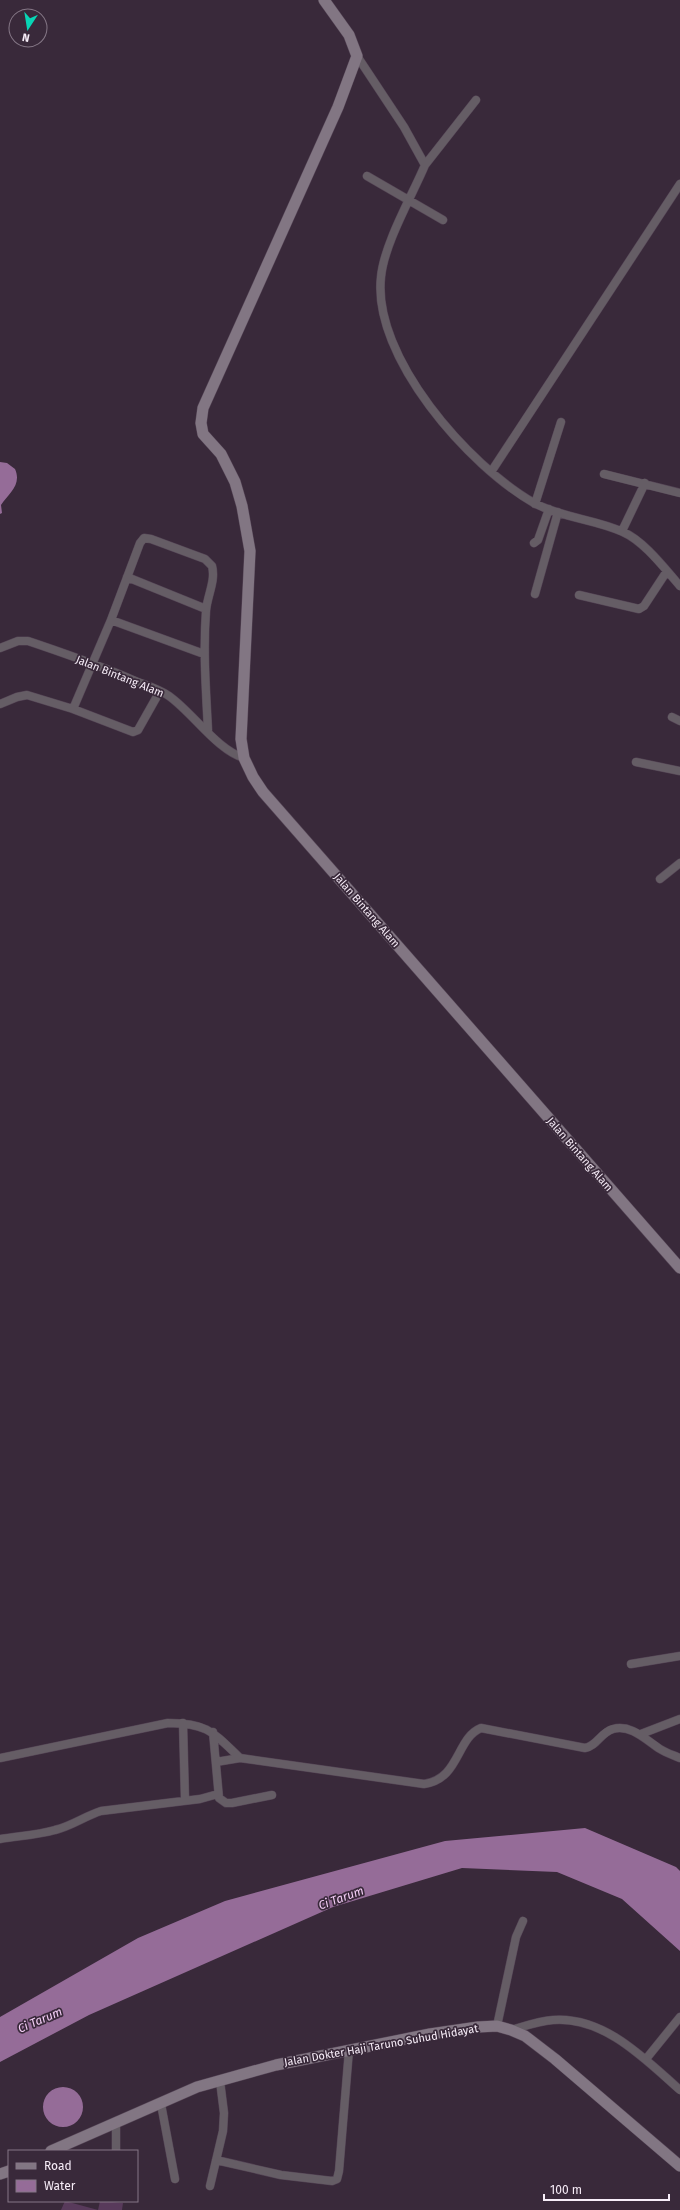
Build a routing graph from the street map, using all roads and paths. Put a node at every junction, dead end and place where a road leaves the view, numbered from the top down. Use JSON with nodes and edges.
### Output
{"nodes":[{"id":1,"x":324,"y":0,"type":"edge"},
{"id":2,"x":357,"y":56,"type":"junction"},
{"id":3,"x":476,"y":100,"type":"dead end"},
{"id":4,"x":425,"y":165,"type":"junction"},
{"id":5,"x":367,"y":176,"type":"dead end"},
{"id":6,"x":680,"y":184,"type":"edge"},
{"id":7,"x":409,"y":199,"type":"junction"},
{"id":8,"x":443,"y":220,"type":"dead end"},
{"id":9,"x":561,"y":422,"type":"dead end"},
{"id":10,"x":491,"y":472,"type":"junction"},
{"id":11,"x":604,"y":474,"type":"dead end"},
{"id":12,"x":645,"y":483,"type":"junction"},
{"id":13,"x":680,"y":493,"type":"edge"},
{"id":14,"x":535,"y":504,"type":"junction"},
{"id":15,"x":549,"y":509,"type":"junction"},
{"id":16,"x":558,"y":512,"type":"junction"},
{"id":17,"x":622,"y":531,"type":"junction"},
{"id":18,"x":534,"y":543,"type":"dead end"},
{"id":19,"x":667,"y":571,"type":"junction"},
{"id":20,"x":128,"y":577,"type":"junction"},
{"id":21,"x":680,"y":586,"type":"edge"},
{"id":22,"x":535,"y":594,"type":"dead end"},
{"id":23,"x":580,"y":595,"type":"dead end"},
{"id":24,"x":206,"y":609,"type":"junction"},
{"id":25,"x":111,"y":620,"type":"junction"},
{"id":26,"x":0,"y":648,"type":"edge"},
{"id":27,"x":204,"y":654,"type":"junction"},
{"id":28,"x":94,"y":663,"type":"junction"},
{"id":29,"x":160,"y":691,"type":"junction"},
{"id":30,"x":0,"y":704,"type":"edge"},
{"id":31,"x":73,"y":709,"type":"junction"},
{"id":32,"x":672,"y":717,"type":"dead end"},
{"id":33,"x":680,"y":721,"type":"edge"},
{"id":34,"x":208,"y":730,"type":"junction"},
{"id":35,"x":244,"y":758,"type":"junction"},
{"id":36,"x":636,"y":762,"type":"dead end"},
{"id":37,"x":680,"y":771,"type":"edge"},
{"id":38,"x":680,"y":863,"type":"edge"},
{"id":39,"x":660,"y":879,"type":"dead end"},
{"id":40,"x":680,"y":1268,"type":"edge"},
{"id":41,"x":680,"y":1656,"type":"edge"},
{"id":42,"x":632,"y":1664,"type":"dead end"},
{"id":43,"x":680,"y":1719,"type":"edge"},
{"id":44,"x":183,"y":1723,"type":"junction"},
{"id":45,"x":214,"y":1732,"type":"junction"},
{"id":46,"x":641,"y":1734,"type":"junction"},
{"id":47,"x":0,"y":1758,"type":"edge"},
{"id":48,"x":240,"y":1758,"type":"junction"},
{"id":49,"x":680,"y":1758,"type":"edge"},
{"id":50,"x":216,"y":1762,"type":"junction"},
{"id":51,"x":218,"y":1794,"type":"junction"},
{"id":52,"x":272,"y":1796,"type":"dead end"},
{"id":53,"x":185,"y":1800,"type":"junction"},
{"id":54,"x":0,"y":1839,"type":"edge"},
{"id":55,"x":522,"y":1921,"type":"dead end"},
{"id":56,"x":680,"y":2017,"type":"edge"},
{"id":57,"x":497,"y":2026,"type":"junction"},
{"id":58,"x":511,"y":2030,"type":"junction"},
{"id":59,"x":349,"y":2050,"type":"junction"},
{"id":60,"x":646,"y":2059,"type":"junction"},
{"id":61,"x":220,"y":2081,"type":"junction"},
{"id":62,"x":680,"y":2090,"type":"edge"},
{"id":63,"x":161,"y":2104,"type":"junction"},
{"id":64,"x":116,"y":2122,"type":"junction"},
{"id":65,"x":53,"y":2150,"type":"edge"},
{"id":66,"x":116,"y":2150,"type":"edge"},
{"id":67,"x":216,"y":2160,"type":"junction"},
{"id":68,"x":680,"y":2166,"type":"edge"},
{"id":69,"x":175,"y":2179,"type":"dead end"},
{"id":70,"x":210,"y":2186,"type":"dead end"}],
"edges":[{"from":1,"to":2,"type":"street"},
{"from":2,"to":4,"type":"street"},
{"from":2,"to":35,"type":"street"},
{"from":3,"to":4,"type":"street"},
{"from":4,"to":7,"type":"street"},
{"from":5,"to":7,"type":"street"},
{"from":6,"to":10,"type":"street"},
{"from":7,"to":8,"type":"street"},
{"from":7,"to":10,"type":"street"},
{"from":9,"to":14,"type":"street"},
{"from":10,"to":14,"type":"street"},
{"from":11,"to":12,"type":"street"},
{"from":12,"to":13,"type":"street"},
{"from":12,"to":17,"type":"street"},
{"from":14,"to":15,"type":"street"},
{"from":15,"to":16,"type":"street"},
{"from":15,"to":18,"type":"street"},
{"from":16,"to":17,"type":"street"},
{"from":16,"to":22,"type":"street"},
{"from":17,"to":19,"type":"street"},
{"from":19,"to":21,"type":"street"},
{"from":19,"to":23,"type":"street"},
{"from":20,"to":24,"type":"street"},
{"from":20,"to":24,"type":"street"},
{"from":20,"to":25,"type":"street"},
{"from":24,"to":27,"type":"street"},
{"from":25,"to":27,"type":"street"},
{"from":25,"to":28,"type":"street"},
{"from":26,"to":28,"type":"street","name":"Jalan Bintang Alam"},
{"from":27,"to":34,"type":"street"},
{"from":28,"to":29,"type":"street","name":"Jalan Bintang Alam"},
{"from":28,"to":31,"type":"street"},
{"from":29,"to":31,"type":"street"},
{"from":29,"to":34,"type":"street","name":"Jalan Bintang Alam"},
{"from":30,"to":31,"type":"street"},
{"from":32,"to":33,"type":"street"},
{"from":34,"to":35,"type":"street","name":"Jalan Bintang Alam"},
{"from":35,"to":40,"type":"street","name":"Jalan Bintang Alam"},
{"from":36,"to":37,"type":"street"},
{"from":38,"to":39,"type":"street"},
{"from":41,"to":42,"type":"street"},
{"from":43,"to":46,"type":"street"},
{"from":44,"to":45,"type":"street"},
{"from":44,"to":47,"type":"street"},
{"from":44,"to":53,"type":"street"},
{"from":45,"to":48,"type":"street"},
{"from":45,"to":50,"type":"street"},
{"from":46,"to":48,"type":"street"},
{"from":46,"to":49,"type":"street"},
{"from":48,"to":50,"type":"street"},
{"from":50,"to":51,"type":"street"},
{"from":51,"to":52,"type":"street"},
{"from":51,"to":53,"type":"street"},
{"from":53,"to":54,"type":"street"},
{"from":55,"to":57,"type":"street"},
{"from":56,"to":60,"type":"street"},
{"from":57,"to":58,"type":"street","name":"Jalan Dokter Haji Taruno Suhud Hidayat"},
{"from":57,"to":59,"type":"street","name":"Jalan Dokter Haji Taruno Suhud Hidayat"},
{"from":58,"to":60,"type":"street"},
{"from":58,"to":68,"type":"street","name":"Jalan Dokter Haji Taruno Suhud Hidayat"},
{"from":59,"to":61,"type":"street","name":"Jalan Dokter Haji Taruno Suhud Hidayat"},
{"from":59,"to":67,"type":"street"},
{"from":60,"to":62,"type":"street"},
{"from":61,"to":63,"type":"street","name":"Jalan Dokter Haji Taruno Suhud Hidayat"},
{"from":61,"to":67,"type":"street"},
{"from":63,"to":64,"type":"street","name":"Jalan Dokter Haji Taruno Suhud Hidayat"},
{"from":63,"to":69,"type":"street"},
{"from":64,"to":65,"type":"street","name":"Jalan Dokter Haji Taruno Suhud Hidayat"},
{"from":64,"to":66,"type":"street"},
{"from":67,"to":70,"type":"street"}]}
